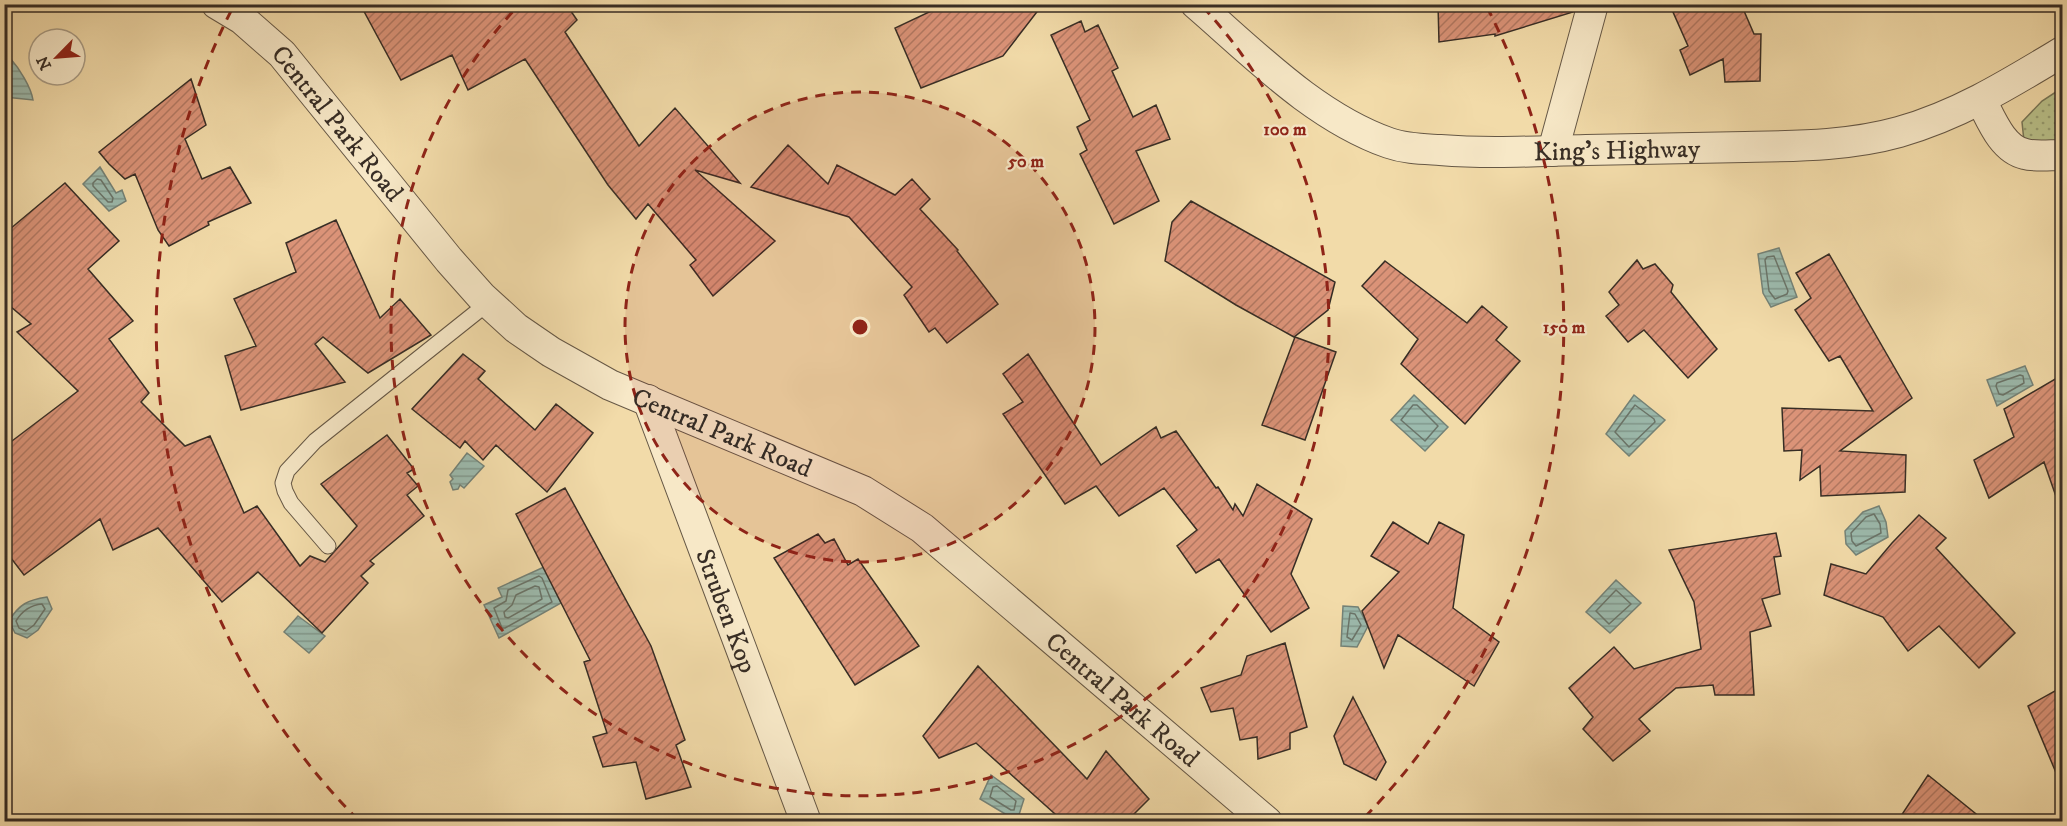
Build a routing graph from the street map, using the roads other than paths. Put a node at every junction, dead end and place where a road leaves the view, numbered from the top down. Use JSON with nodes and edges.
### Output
{"nodes":[{"id":1,"x":217,"y":4,"type":"edge"},
{"id":2,"x":1196,"y":4,"type":"edge"},
{"id":3,"x":1593,"y":4,"type":"edge"},
{"id":4,"x":2062,"y":52,"type":"edge"},
{"id":5,"x":1981,"y":100,"type":"junction"},
{"id":6,"x":1553,"y":151,"type":"junction"},
{"id":7,"x":2062,"y":155,"type":"edge"},
{"id":8,"x":488,"y":303,"type":"junction"},
{"id":9,"x":648,"y":400,"type":"junction"},
{"id":10,"x":328,"y":546,"type":"dead end"},
{"id":11,"x":806,"y":822,"type":"edge"},
{"id":12,"x":1267,"y":822,"type":"edge"}],
"edges":[{"from":1,"to":8,"type":"street","name":"Central Park Road"},
{"from":2,"to":6,"type":"street","name":"King's Highway"},
{"from":3,"to":6,"type":"street"},
{"from":4,"to":5,"type":"street","name":"King's Highway"},
{"from":5,"to":6,"type":"street","name":"King's Highway"},
{"from":5,"to":7,"type":"street"},
{"from":8,"to":9,"type":"street","name":"Central Park Road"},
{"from":8,"to":10,"type":"lane"},
{"from":9,"to":11,"type":"street","name":"Struben Kop"},
{"from":9,"to":12,"type":"street","name":"Central Park Road"}]}
